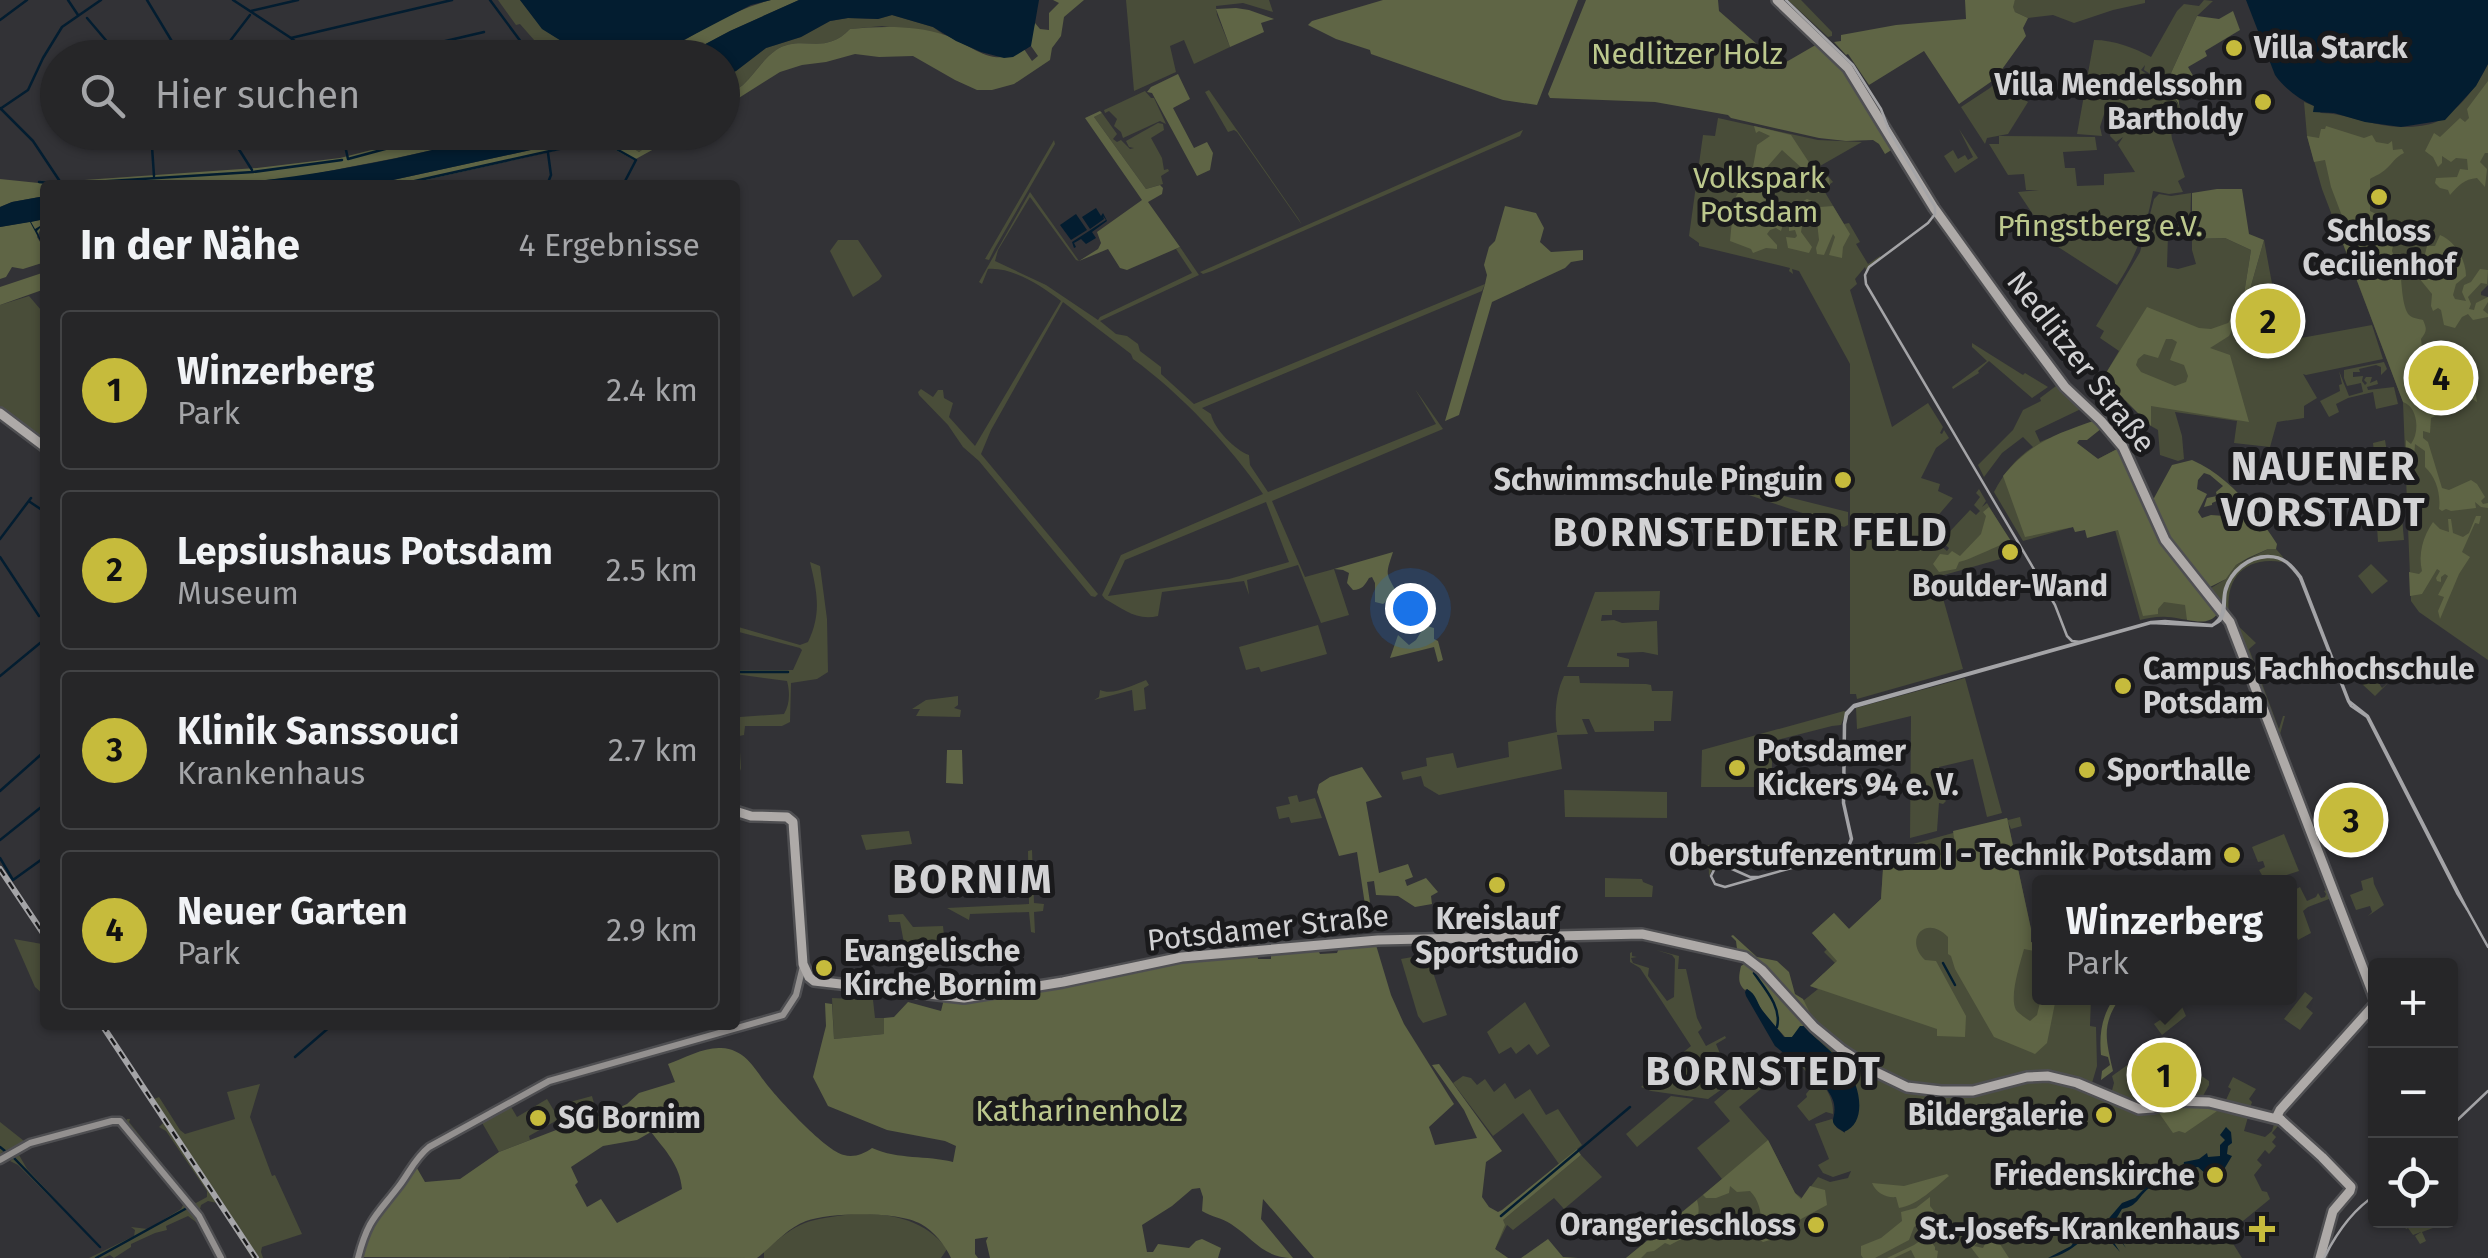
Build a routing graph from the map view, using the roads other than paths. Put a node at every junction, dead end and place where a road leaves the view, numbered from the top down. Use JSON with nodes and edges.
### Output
{"nodes":[{"id":1,"x":1777,"y":0,"type":"edge"},
{"id":2,"x":0,"y":413,"type":"edge"},
{"id":3,"x":40,"y":443,"type":"edge"},
{"id":4,"x":740,"y":813,"type":"edge"},
{"id":5,"x":803,"y":964,"type":"junction"},
{"id":6,"x":810,"y":980,"type":"junction"},
{"id":7,"x":2368,"y":981,"type":"edge"},
{"id":8,"x":800,"y":985,"type":"junction"},
{"id":9,"x":2368,"y":1011,"type":"edge"},
{"id":10,"x":740,"y":1027,"type":"edge"},
{"id":11,"x":730,"y":1030,"type":"edge"},
{"id":12,"x":2280,"y":1120,"type":"junction"},
{"id":13,"x":0,"y":1160,"type":"edge"},
{"id":14,"x":220,"y":1258,"type":"edge"},
{"id":15,"x":358,"y":1258,"type":"edge"},
{"id":16,"x":2320,"y":1258,"type":"edge"}],
"edges":[{"from":1,"to":7,"type":"main road","name":"Nedlitzer Straße"},
{"from":2,"to":3,"type":"main road"},
{"from":4,"to":5,"type":"main road"},
{"from":5,"to":6,"type":"main road"},
{"from":5,"to":8,"type":"main road"},
{"from":6,"to":8,"type":"main road"},
{"from":6,"to":12,"type":"main road","name":"Potsdamer Straße"},
{"from":8,"to":10,"type":"main road"},
{"from":9,"to":12,"type":"main road"},
{"from":11,"to":15,"type":"main road"},
{"from":12,"to":16,"type":"main road"},
{"from":13,"to":14,"type":"main road"}]}
